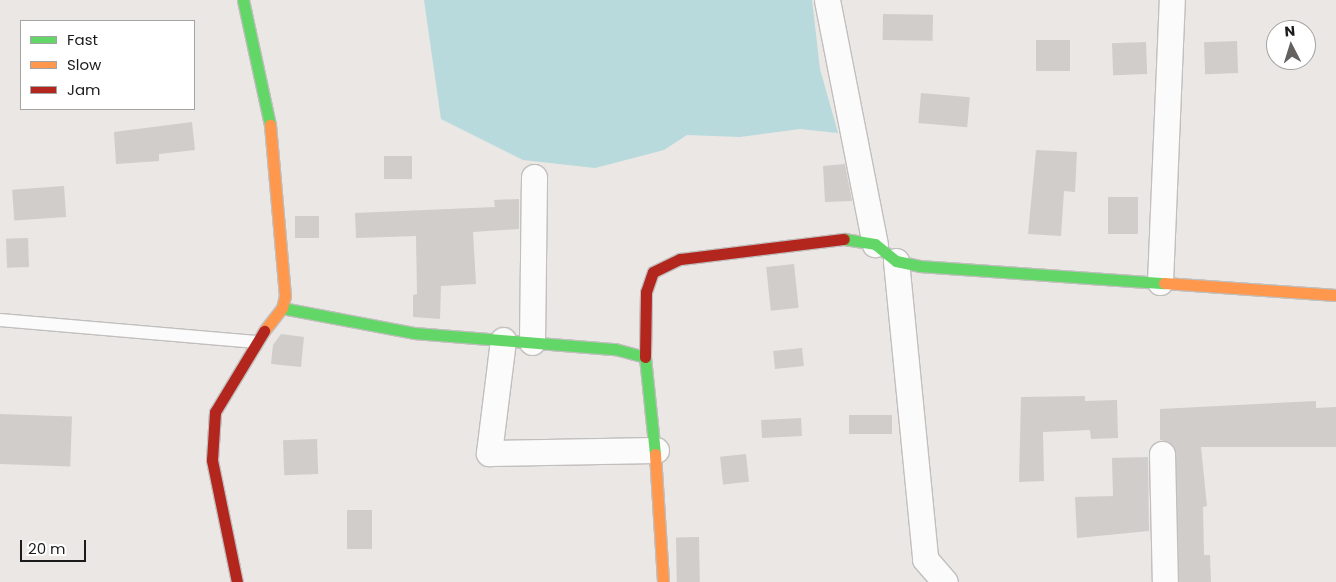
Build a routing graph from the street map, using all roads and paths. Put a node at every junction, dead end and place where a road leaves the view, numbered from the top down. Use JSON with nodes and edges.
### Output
{"nodes":[{"id":1,"x":243,"y":0,"type":"edge"},
{"id":2,"x":827,"y":0,"type":"edge"},
{"id":3,"x":1172,"y":0,"type":"edge"},
{"id":4,"x":534,"y":177,"type":"dead end"},
{"id":5,"x":876,"y":244,"type":"junction"},
{"id":6,"x":896,"y":261,"type":"junction"},
{"id":7,"x":1160,"y":282,"type":"junction"},
{"id":8,"x":1336,"y":294,"type":"edge"},
{"id":9,"x":282,"y":308,"type":"junction"},
{"id":10,"x":0,"y":320,"type":"edge"},
{"id":11,"x":503,"y":340,"type":"junction"},
{"id":12,"x":256,"y":342,"type":"junction"},
{"id":13,"x":532,"y":342,"type":"junction"},
{"id":14,"x":645,"y":357,"type":"junction"},
{"id":15,"x":656,"y":450,"type":"junction"},
{"id":16,"x":1162,"y":454,"type":"dead end"},
{"id":17,"x":237,"y":582,"type":"edge"},
{"id":18,"x":662,"y":582,"type":"edge"},
{"id":19,"x":945,"y":582,"type":"edge"},
{"id":20,"x":1165,"y":582,"type":"edge"}],
"edges":[{"from":1,"to":9,"type":"street"},
{"from":2,"to":5,"type":"street"},
{"from":3,"to":7,"type":"street"},
{"from":4,"to":13,"type":"street"},
{"from":5,"to":6,"type":"street"},
{"from":5,"to":14,"type":"street"},
{"from":6,"to":7,"type":"street"},
{"from":6,"to":19,"type":"street"},
{"from":7,"to":8,"type":"street"},
{"from":9,"to":11,"type":"street"},
{"from":9,"to":12,"type":"street"},
{"from":10,"to":12,"type":"lane"},
{"from":11,"to":13,"type":"street"},
{"from":11,"to":15,"type":"street"},
{"from":12,"to":17,"type":"street"},
{"from":13,"to":14,"type":"street"},
{"from":14,"to":15,"type":"street"},
{"from":15,"to":18,"type":"street"},
{"from":16,"to":20,"type":"street"}]}
